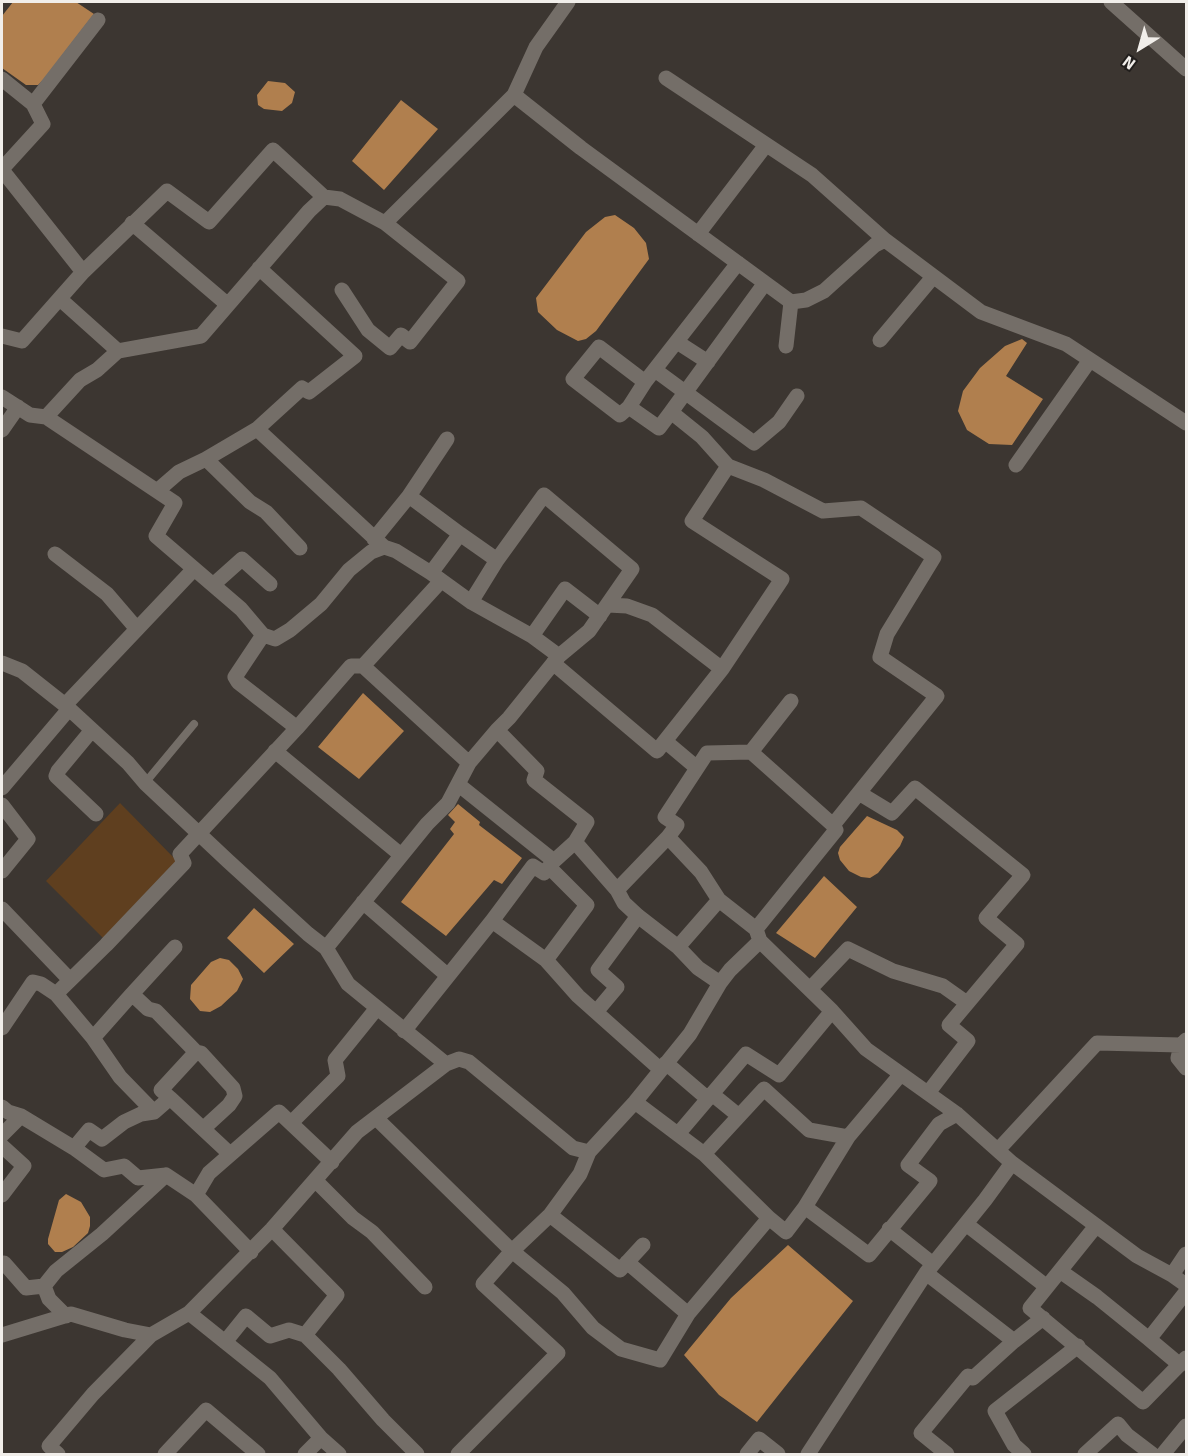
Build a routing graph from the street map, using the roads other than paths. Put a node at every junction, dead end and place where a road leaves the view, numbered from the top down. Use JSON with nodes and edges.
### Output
{"nodes":[{"id":1,"x":568,"y":2,"type":"edge"},
{"id":2,"x":1111,"y":2,"type":"edge"},
{"id":3,"x":98,"y":20,"type":"dead end"},
{"id":4,"x":1186,"y":69,"type":"edge"},
{"id":5,"x":666,"y":78,"type":"dead end"},
{"id":6,"x":2,"y":80,"type":"edge"},
{"id":7,"x":514,"y":95,"type":"junction"},
{"id":8,"x":33,"y":104,"type":"junction"},
{"id":9,"x":766,"y":145,"type":"junction"},
{"id":10,"x":2,"y":170,"type":"edge"},
{"id":11,"x":324,"y":197,"type":"junction"},
{"id":12,"x":385,"y":222,"type":"junction"},
{"id":13,"x":132,"y":223,"type":"junction"},
{"id":14,"x":698,"y":234,"type":"junction"},
{"id":15,"x":885,"y":240,"type":"junction"},
{"id":16,"x":738,"y":263,"type":"junction"},
{"id":17,"x":260,"y":268,"type":"junction"},
{"id":18,"x":83,"y":272,"type":"junction"},
{"id":19,"x":933,"y":277,"type":"junction"},
{"id":20,"x":765,"y":282,"type":"junction"},
{"id":21,"x":342,"y":290,"type":"dead end"},
{"id":22,"x":60,"y":299,"type":"junction"},
{"id":23,"x":791,"y":302,"type":"junction"},
{"id":24,"x":228,"y":305,"type":"junction"},
{"id":25,"x":2,"y":336,"type":"edge"},
{"id":26,"x":880,"y":340,"type":"dead end"},
{"id":27,"x":677,"y":342,"type":"junction"},
{"id":28,"x":786,"y":346,"type":"dead end"},
{"id":29,"x":118,"y":351,"type":"junction"},
{"id":30,"x":1090,"y":360,"type":"junction"},
{"id":31,"x":708,"y":362,"type":"junction"},
{"id":32,"x":655,"y":370,"type":"junction"},
{"id":33,"x":645,"y":382,"type":"junction"},
{"id":34,"x":686,"y":392,"type":"junction"},
{"id":35,"x":797,"y":396,"type":"dead end"},
{"id":36,"x":2,"y":397,"type":"edge"},
{"id":37,"x":18,"y":407,"type":"junction"},
{"id":38,"x":629,"y":407,"type":"junction"},
{"id":39,"x":671,"y":412,"type":"junction"},
{"id":40,"x":46,"y":417,"type":"junction"},
{"id":41,"x":1186,"y":423,"type":"edge"},
{"id":42,"x":257,"y":429,"type":"junction"},
{"id":43,"x":2,"y":430,"type":"edge"},
{"id":44,"x":447,"y":439,"type":"dead end"},
{"id":45,"x":206,"y":459,"type":"junction"},
{"id":46,"x":1016,"y":465,"type":"dead end"},
{"id":47,"x":728,"y":466,"type":"junction"},
{"id":48,"x":157,"y":490,"type":"junction"},
{"id":49,"x":409,"y":496,"type":"junction"},
{"id":50,"x":460,"y":534,"type":"junction"},
{"id":51,"x":379,"y":543,"type":"junction"},
{"id":52,"x":300,"y":548,"type":"dead end"},
{"id":53,"x":55,"y":554,"type":"dead end"},
{"id":54,"x":496,"y":560,"type":"junction"},
{"id":55,"x":194,"y":569,"type":"junction"},
{"id":56,"x":436,"y":577,"type":"junction"},
{"id":57,"x":270,"y":584,"type":"dead end"},
{"id":58,"x":214,"y":585,"type":"junction"},
{"id":59,"x":471,"y":602,"type":"junction"},
{"id":60,"x":604,"y":610,"type":"junction"},
{"id":61,"x":137,"y":629,"type":"junction"},
{"id":62,"x":263,"y":635,"type":"junction"},
{"id":63,"x":532,"y":636,"type":"junction"},
{"id":64,"x":556,"y":660,"type":"junction"},
{"id":65,"x":2,"y":663,"type":"edge"},
{"id":66,"x":363,"y":666,"type":"junction"},
{"id":67,"x":722,"y":669,"type":"junction"},
{"id":68,"x":791,"y":700,"type":"dead end"},
{"id":69,"x":67,"y":707,"type":"junction"},
{"id":70,"x":194,"y":724,"type":"dead end"},
{"id":71,"x":297,"y":728,"type":"junction"},
{"id":72,"x":92,"y":730,"type":"junction"},
{"id":73,"x":496,"y":730,"type":"junction"},
{"id":74,"x":665,"y":741,"type":"junction"},
{"id":75,"x":275,"y":751,"type":"junction"},
{"id":76,"x":751,"y":752,"type":"junction"},
{"id":77,"x":469,"y":763,"type":"junction"},
{"id":78,"x":697,"y":768,"type":"junction"},
{"id":79,"x":145,"y":783,"type":"junction"},
{"id":80,"x":459,"y":785,"type":"junction"},
{"id":81,"x":2,"y":788,"type":"edge"},
{"id":82,"x":859,"y":793,"type":"junction"},
{"id":83,"x":2,"y":804,"type":"edge"},
{"id":84,"x":96,"y":814,"type":"dead end"},
{"id":85,"x":833,"y":825,"type":"junction"},
{"id":86,"x":199,"y":834,"type":"junction"},
{"id":87,"x":668,"y":837,"type":"junction"},
{"id":88,"x":574,"y":842,"type":"junction"},
{"id":89,"x":401,"y":855,"type":"junction"},
{"id":90,"x":552,"y":864,"type":"junction"},
{"id":91,"x":2,"y":870,"type":"edge"},
{"id":92,"x":617,"y":890,"type":"junction"},
{"id":93,"x":719,"y":900,"type":"junction"},
{"id":94,"x":363,"y":902,"type":"junction"},
{"id":95,"x":2,"y":909,"type":"edge"},
{"id":96,"x":638,"y":916,"type":"junction"},
{"id":97,"x":492,"y":921,"type":"junction"},
{"id":98,"x":758,"y":934,"type":"junction"},
{"id":99,"x":175,"y":947,"type":"dead end"},
{"id":100,"x":678,"y":947,"type":"junction"},
{"id":101,"x":326,"y":948,"type":"junction"},
{"id":102,"x":546,"y":960,"type":"junction"},
{"id":103,"x":448,"y":976,"type":"junction"},
{"id":104,"x":70,"y":980,"type":"junction"},
{"id":105,"x":720,"y":983,"type":"junction"},
{"id":106,"x":810,"y":989,"type":"junction"},
{"id":107,"x":56,"y":994,"type":"junction"},
{"id":108,"x":132,"y":994,"type":"junction"},
{"id":109,"x":967,"y":1003,"type":"junction"},
{"id":110,"x":377,"y":1008,"type":"junction"},
{"id":111,"x":832,"y":1011,"type":"junction"},
{"id":112,"x":596,"y":1012,"type":"junction"},
{"id":113,"x":2,"y":1028,"type":"edge"},
{"id":114,"x":404,"y":1031,"type":"junction"},
{"id":115,"x":93,"y":1038,"type":"junction"},
{"id":116,"x":1184,"y":1042,"type":"edge"},
{"id":117,"x":196,"y":1052,"type":"junction"},
{"id":118,"x":446,"y":1065,"type":"junction"},
{"id":119,"x":663,"y":1067,"type":"junction"},
{"id":120,"x":1186,"y":1068,"type":"edge"},
{"id":121,"x":901,"y":1074,"type":"junction"},
{"id":122,"x":928,"y":1093,"type":"junction"},
{"id":123,"x":710,"y":1097,"type":"junction"},
{"id":124,"x":170,"y":1098,"type":"junction"},
{"id":125,"x":635,"y":1102,"type":"junction"},
{"id":126,"x":2,"y":1107,"type":"edge"},
{"id":127,"x":154,"y":1112,"type":"junction"},
{"id":128,"x":957,"y":1114,"type":"junction"},
{"id":129,"x":21,"y":1116,"type":"junction"},
{"id":130,"x":739,"y":1116,"type":"junction"},
{"id":131,"x":376,"y":1118,"type":"junction"},
{"id":132,"x":291,"y":1123,"type":"junction"},
{"id":133,"x":204,"y":1128,"type":"junction"},
{"id":134,"x":678,"y":1134,"type":"junction"},
{"id":135,"x":2,"y":1135,"type":"edge"},
{"id":136,"x":848,"y":1137,"type":"junction"},
{"id":137,"x":2,"y":1146,"type":"edge"},
{"id":138,"x":74,"y":1149,"type":"junction"},
{"id":139,"x":998,"y":1150,"type":"junction"},
{"id":140,"x":589,"y":1152,"type":"junction"},
{"id":141,"x":230,"y":1154,"type":"junction"},
{"id":142,"x":704,"y":1154,"type":"junction"},
{"id":143,"x":332,"y":1162,"type":"junction"},
{"id":144,"x":1012,"y":1163,"type":"junction"},
{"id":145,"x":166,"y":1175,"type":"junction"},
{"id":146,"x":315,"y":1181,"type":"junction"},
{"id":147,"x":2,"y":1195,"type":"edge"},
{"id":148,"x":196,"y":1195,"type":"junction"},
{"id":149,"x":805,"y":1207,"type":"junction"},
{"id":150,"x":550,"y":1215,"type":"junction"},
{"id":151,"x":769,"y":1218,"type":"junction"},
{"id":152,"x":966,"y":1224,"type":"junction"},
{"id":153,"x":1096,"y":1226,"type":"junction"},
{"id":154,"x":272,"y":1229,"type":"junction"},
{"id":155,"x":889,"y":1229,"type":"junction"},
{"id":156,"x":643,"y":1245,"type":"dead end"},
{"id":157,"x":512,"y":1251,"type":"junction"},
{"id":158,"x":251,"y":1252,"type":"junction"},
{"id":159,"x":1186,"y":1254,"type":"edge"},
{"id":160,"x":627,"y":1262,"type":"junction"},
{"id":161,"x":2,"y":1264,"type":"edge"},
{"id":162,"x":929,"y":1268,"type":"junction"},
{"id":163,"x":1060,"y":1271,"type":"junction"},
{"id":164,"x":1172,"y":1275,"type":"junction"},
{"id":165,"x":1186,"y":1285,"type":"edge"},
{"id":166,"x":44,"y":1286,"type":"junction"},
{"id":167,"x":425,"y":1287,"type":"dead end"},
{"id":168,"x":1047,"y":1287,"type":"junction"},
{"id":169,"x":1186,"y":1292,"type":"edge"},
{"id":170,"x":189,"y":1313,"type":"junction"},
{"id":171,"x":688,"y":1314,"type":"junction"},
{"id":172,"x":66,"y":1316,"type":"junction"},
{"id":173,"x":1043,"y":1318,"type":"junction"},
{"id":174,"x":2,"y":1335,"type":"edge"},
{"id":175,"x":152,"y":1335,"type":"junction"},
{"id":176,"x":305,"y":1335,"type":"junction"},
{"id":177,"x":1149,"y":1339,"type":"junction"},
{"id":178,"x":1014,"y":1341,"type":"junction"},
{"id":179,"x":225,"y":1342,"type":"junction"},
{"id":180,"x":1078,"y":1346,"type":"junction"},
{"id":181,"x":1183,"y":1361,"type":"edge"},
{"id":182,"x":1186,"y":1426,"type":"edge"},
{"id":183,"x":321,"y":1438,"type":"junction"},
{"id":184,"x":51,"y":1452,"type":"edge"},
{"id":185,"x":165,"y":1455,"type":"edge"},
{"id":186,"x":258,"y":1455,"type":"edge"},
{"id":187,"x":305,"y":1455,"type":"edge"},
{"id":188,"x":339,"y":1455,"type":"edge"},
{"id":189,"x":417,"y":1455,"type":"edge"},
{"id":190,"x":458,"y":1455,"type":"edge"},
{"id":191,"x":747,"y":1455,"type":"edge"},
{"id":192,"x":778,"y":1455,"type":"edge"},
{"id":193,"x":808,"y":1455,"type":"edge"},
{"id":194,"x":947,"y":1455,"type":"edge"},
{"id":195,"x":1024,"y":1455,"type":"edge"},
{"id":196,"x":1085,"y":1455,"type":"edge"},
{"id":197,"x":1152,"y":1455,"type":"edge"},
{"id":198,"x":1163,"y":1455,"type":"edge"}],
"edges":[{"from":1,"to":7,"type":"street"},
{"from":2,"to":4,"type":"street"},
{"from":3,"to":8,"type":"street"},
{"from":5,"to":9,"type":"street"},
{"from":6,"to":8,"type":"street"},
{"from":7,"to":12,"type":"street"},
{"from":7,"to":14,"type":"street"},
{"from":8,"to":10,"type":"street"},
{"from":9,"to":14,"type":"street"},
{"from":9,"to":15,"type":"street"},
{"from":10,"to":18,"type":"street"},
{"from":11,"to":12,"type":"street"},
{"from":11,"to":13,"type":"street"},
{"from":11,"to":17,"type":"street"},
{"from":12,"to":21,"type":"street"},
{"from":13,"to":18,"type":"street"},
{"from":13,"to":24,"type":"street"},
{"from":14,"to":16,"type":"street"},
{"from":15,"to":19,"type":"street"},
{"from":15,"to":23,"type":"street"},
{"from":16,"to":20,"type":"street"},
{"from":16,"to":27,"type":"street"},
{"from":17,"to":24,"type":"street"},
{"from":17,"to":42,"type":"street"},
{"from":18,"to":22,"type":"street"},
{"from":19,"to":26,"type":"street"},
{"from":19,"to":30,"type":"street"},
{"from":20,"to":23,"type":"street"},
{"from":20,"to":31,"type":"street"},
{"from":22,"to":25,"type":"street"},
{"from":22,"to":29,"type":"street"},
{"from":23,"to":28,"type":"street"},
{"from":24,"to":29,"type":"street"},
{"from":27,"to":31,"type":"street"},
{"from":27,"to":32,"type":"street"},
{"from":29,"to":40,"type":"street"},
{"from":30,"to":41,"type":"street"},
{"from":30,"to":46,"type":"street"},
{"from":31,"to":34,"type":"street"},
{"from":32,"to":33,"type":"street"},
{"from":32,"to":34,"type":"street"},
{"from":33,"to":38,"type":"street"},
{"from":33,"to":38,"type":"street"},
{"from":34,"to":35,"type":"street"},
{"from":34,"to":39,"type":"street"},
{"from":36,"to":37,"type":"street"},
{"from":37,"to":40,"type":"street"},
{"from":37,"to":43,"type":"street"},
{"from":38,"to":39,"type":"street"},
{"from":39,"to":47,"type":"street"},
{"from":40,"to":48,"type":"street"},
{"from":42,"to":45,"type":"street"},
{"from":42,"to":51,"type":"street"},
{"from":44,"to":49,"type":"street"},
{"from":45,"to":48,"type":"street"},
{"from":45,"to":52,"type":"street"},
{"from":47,"to":67,"type":"street"},
{"from":47,"to":82,"type":"street"},
{"from":48,"to":55,"type":"street"},
{"from":49,"to":50,"type":"street"},
{"from":49,"to":51,"type":"street"},
{"from":50,"to":54,"type":"street"},
{"from":50,"to":56,"type":"street"},
{"from":51,"to":56,"type":"street"},
{"from":51,"to":62,"type":"street"},
{"from":53,"to":61,"type":"street"},
{"from":54,"to":59,"type":"street"},
{"from":54,"to":60,"type":"street"},
{"from":55,"to":58,"type":"street"},
{"from":55,"to":61,"type":"street"},
{"from":56,"to":59,"type":"street"},
{"from":56,"to":66,"type":"street"},
{"from":57,"to":58,"type":"street"},
{"from":58,"to":62,"type":"street"},
{"from":59,"to":63,"type":"street"},
{"from":60,"to":63,"type":"street"},
{"from":60,"to":64,"type":"street"},
{"from":60,"to":67,"type":"street"},
{"from":61,"to":69,"type":"street"},
{"from":62,"to":71,"type":"street"},
{"from":63,"to":64,"type":"street"},
{"from":64,"to":73,"type":"street"},
{"from":64,"to":74,"type":"street"},
{"from":65,"to":69,"type":"street"},
{"from":66,"to":71,"type":"street"},
{"from":66,"to":77,"type":"street"},
{"from":67,"to":74,"type":"street"},
{"from":68,"to":76,"type":"street"},
{"from":69,"to":72,"type":"street"},
{"from":69,"to":81,"type":"street"},
{"from":70,"to":79,"type":"lane"},
{"from":71,"to":75,"type":"street"},
{"from":72,"to":79,"type":"street"},
{"from":72,"to":84,"type":"street"},
{"from":73,"to":77,"type":"street"},
{"from":73,"to":88,"type":"street"},
{"from":74,"to":78,"type":"street"},
{"from":75,"to":86,"type":"street"},
{"from":75,"to":89,"type":"street"},
{"from":76,"to":78,"type":"street"},
{"from":76,"to":85,"type":"street"},
{"from":77,"to":80,"type":"street"},
{"from":78,"to":87,"type":"street"},
{"from":79,"to":86,"type":"street"},
{"from":80,"to":89,"type":"street"},
{"from":80,"to":90,"type":"street"},
{"from":82,"to":85,"type":"street"},
{"from":82,"to":109,"type":"street"},
{"from":83,"to":91,"type":"street"},
{"from":85,"to":98,"type":"street"},
{"from":86,"to":101,"type":"street"},
{"from":86,"to":104,"type":"street"},
{"from":87,"to":92,"type":"street"},
{"from":87,"to":93,"type":"street"},
{"from":88,"to":90,"type":"street"},
{"from":88,"to":92,"type":"street"},
{"from":89,"to":94,"type":"street"},
{"from":90,"to":97,"type":"street"},
{"from":90,"to":102,"type":"street"},
{"from":92,"to":96,"type":"street"},
{"from":93,"to":98,"type":"street"},
{"from":93,"to":100,"type":"street"},
{"from":94,"to":101,"type":"street"},
{"from":94,"to":103,"type":"street"},
{"from":95,"to":104,"type":"street"},
{"from":96,"to":100,"type":"street"},
{"from":96,"to":112,"type":"street"},
{"from":97,"to":102,"type":"street"},
{"from":97,"to":103,"type":"street"},
{"from":98,"to":105,"type":"street"},
{"from":98,"to":106,"type":"street"},
{"from":99,"to":108,"type":"street"},
{"from":100,"to":105,"type":"street"},
{"from":101,"to":110,"type":"street"},
{"from":102,"to":112,"type":"street"},
{"from":103,"to":114,"type":"street"},
{"from":104,"to":107,"type":"street"},
{"from":105,"to":119,"type":"street"},
{"from":106,"to":109,"type":"street"},
{"from":106,"to":111,"type":"street"},
{"from":107,"to":113,"type":"street"},
{"from":107,"to":115,"type":"street"},
{"from":108,"to":115,"type":"street"},
{"from":108,"to":117,"type":"street"},
{"from":109,"to":122,"type":"street"},
{"from":110,"to":114,"type":"street"},
{"from":110,"to":132,"type":"street"},
{"from":111,"to":121,"type":"street"},
{"from":111,"to":123,"type":"street"},
{"from":112,"to":119,"type":"street"},
{"from":114,"to":118,"type":"street"},
{"from":115,"to":127,"type":"street"},
{"from":116,"to":120,"type":"street"},
{"from":116,"to":139,"type":"street"},
{"from":117,"to":124,"type":"street"},
{"from":117,"to":133,"type":"street"},
{"from":118,"to":131,"type":"street"},
{"from":118,"to":140,"type":"street"},
{"from":119,"to":123,"type":"street"},
{"from":119,"to":125,"type":"street"},
{"from":121,"to":122,"type":"street"},
{"from":121,"to":136,"type":"street"},
{"from":122,"to":128,"type":"street"},
{"from":123,"to":130,"type":"street"},
{"from":123,"to":134,"type":"street"},
{"from":124,"to":127,"type":"street"},
{"from":124,"to":133,"type":"street"},
{"from":125,"to":134,"type":"street"},
{"from":125,"to":140,"type":"street"},
{"from":126,"to":129,"type":"street"},
{"from":127,"to":138,"type":"street"},
{"from":128,"to":139,"type":"street"},
{"from":128,"to":155,"type":"street"},
{"from":129,"to":135,"type":"street"},
{"from":129,"to":138,"type":"street"},
{"from":130,"to":136,"type":"street"},
{"from":130,"to":142,"type":"street"},
{"from":131,"to":143,"type":"street"},
{"from":131,"to":157,"type":"street"},
{"from":132,"to":141,"type":"street"},
{"from":132,"to":143,"type":"street"},
{"from":133,"to":141,"type":"street"},
{"from":134,"to":142,"type":"street"},
{"from":136,"to":149,"type":"street"},
{"from":137,"to":147,"type":"street"},
{"from":138,"to":145,"type":"street"},
{"from":139,"to":144,"type":"street"},
{"from":140,"to":150,"type":"street"},
{"from":141,"to":148,"type":"street"},
{"from":142,"to":151,"type":"street"},
{"from":143,"to":146,"type":"street"},
{"from":144,"to":152,"type":"street"},
{"from":144,"to":153,"type":"street"},
{"from":145,"to":148,"type":"street"},
{"from":145,"to":166,"type":"street"},
{"from":146,"to":154,"type":"street"},
{"from":146,"to":167,"type":"street"},
{"from":148,"to":158,"type":"street"},
{"from":149,"to":151,"type":"street"},
{"from":149,"to":155,"type":"street"},
{"from":150,"to":157,"type":"street"},
{"from":150,"to":160,"type":"street"},
{"from":151,"to":171,"type":"street"},
{"from":152,"to":162,"type":"street"},
{"from":152,"to":168,"type":"street"},
{"from":153,"to":163,"type":"street"},
{"from":153,"to":164,"type":"street"},
{"from":154,"to":158,"type":"street"},
{"from":154,"to":176,"type":"street"},
{"from":155,"to":162,"type":"street"},
{"from":156,"to":160,"type":"street"},
{"from":157,"to":171,"type":"street"},
{"from":157,"to":190,"type":"street"},
{"from":158,"to":170,"type":"street"},
{"from":159,"to":164,"type":"street"},
{"from":160,"to":171,"type":"street"},
{"from":161,"to":166,"type":"street"},
{"from":162,"to":178,"type":"street"},
{"from":162,"to":193,"type":"street"},
{"from":163,"to":168,"type":"street"},
{"from":163,"to":177,"type":"street"},
{"from":164,"to":165,"type":"street"},
{"from":166,"to":172,"type":"street"},
{"from":168,"to":173,"type":"street"},
{"from":169,"to":177,"type":"street"},
{"from":170,"to":175,"type":"street"},
{"from":170,"to":179,"type":"street"},
{"from":172,"to":174,"type":"street"},
{"from":172,"to":175,"type":"street"},
{"from":173,"to":178,"type":"street"},
{"from":173,"to":180,"type":"street"},
{"from":175,"to":184,"type":"street"},
{"from":176,"to":179,"type":"street"},
{"from":176,"to":189,"type":"street"},
{"from":177,"to":181,"type":"street"},
{"from":178,"to":194,"type":"street"},
{"from":179,"to":183,"type":"street"},
{"from":180,"to":181,"type":"street"},
{"from":180,"to":195,"type":"street"},
{"from":182,"to":198,"type":"street"},
{"from":183,"to":187,"type":"street"},
{"from":183,"to":188,"type":"street"},
{"from":185,"to":186,"type":"street"},
{"from":191,"to":192,"type":"street"},
{"from":196,"to":197,"type":"street"}]}
